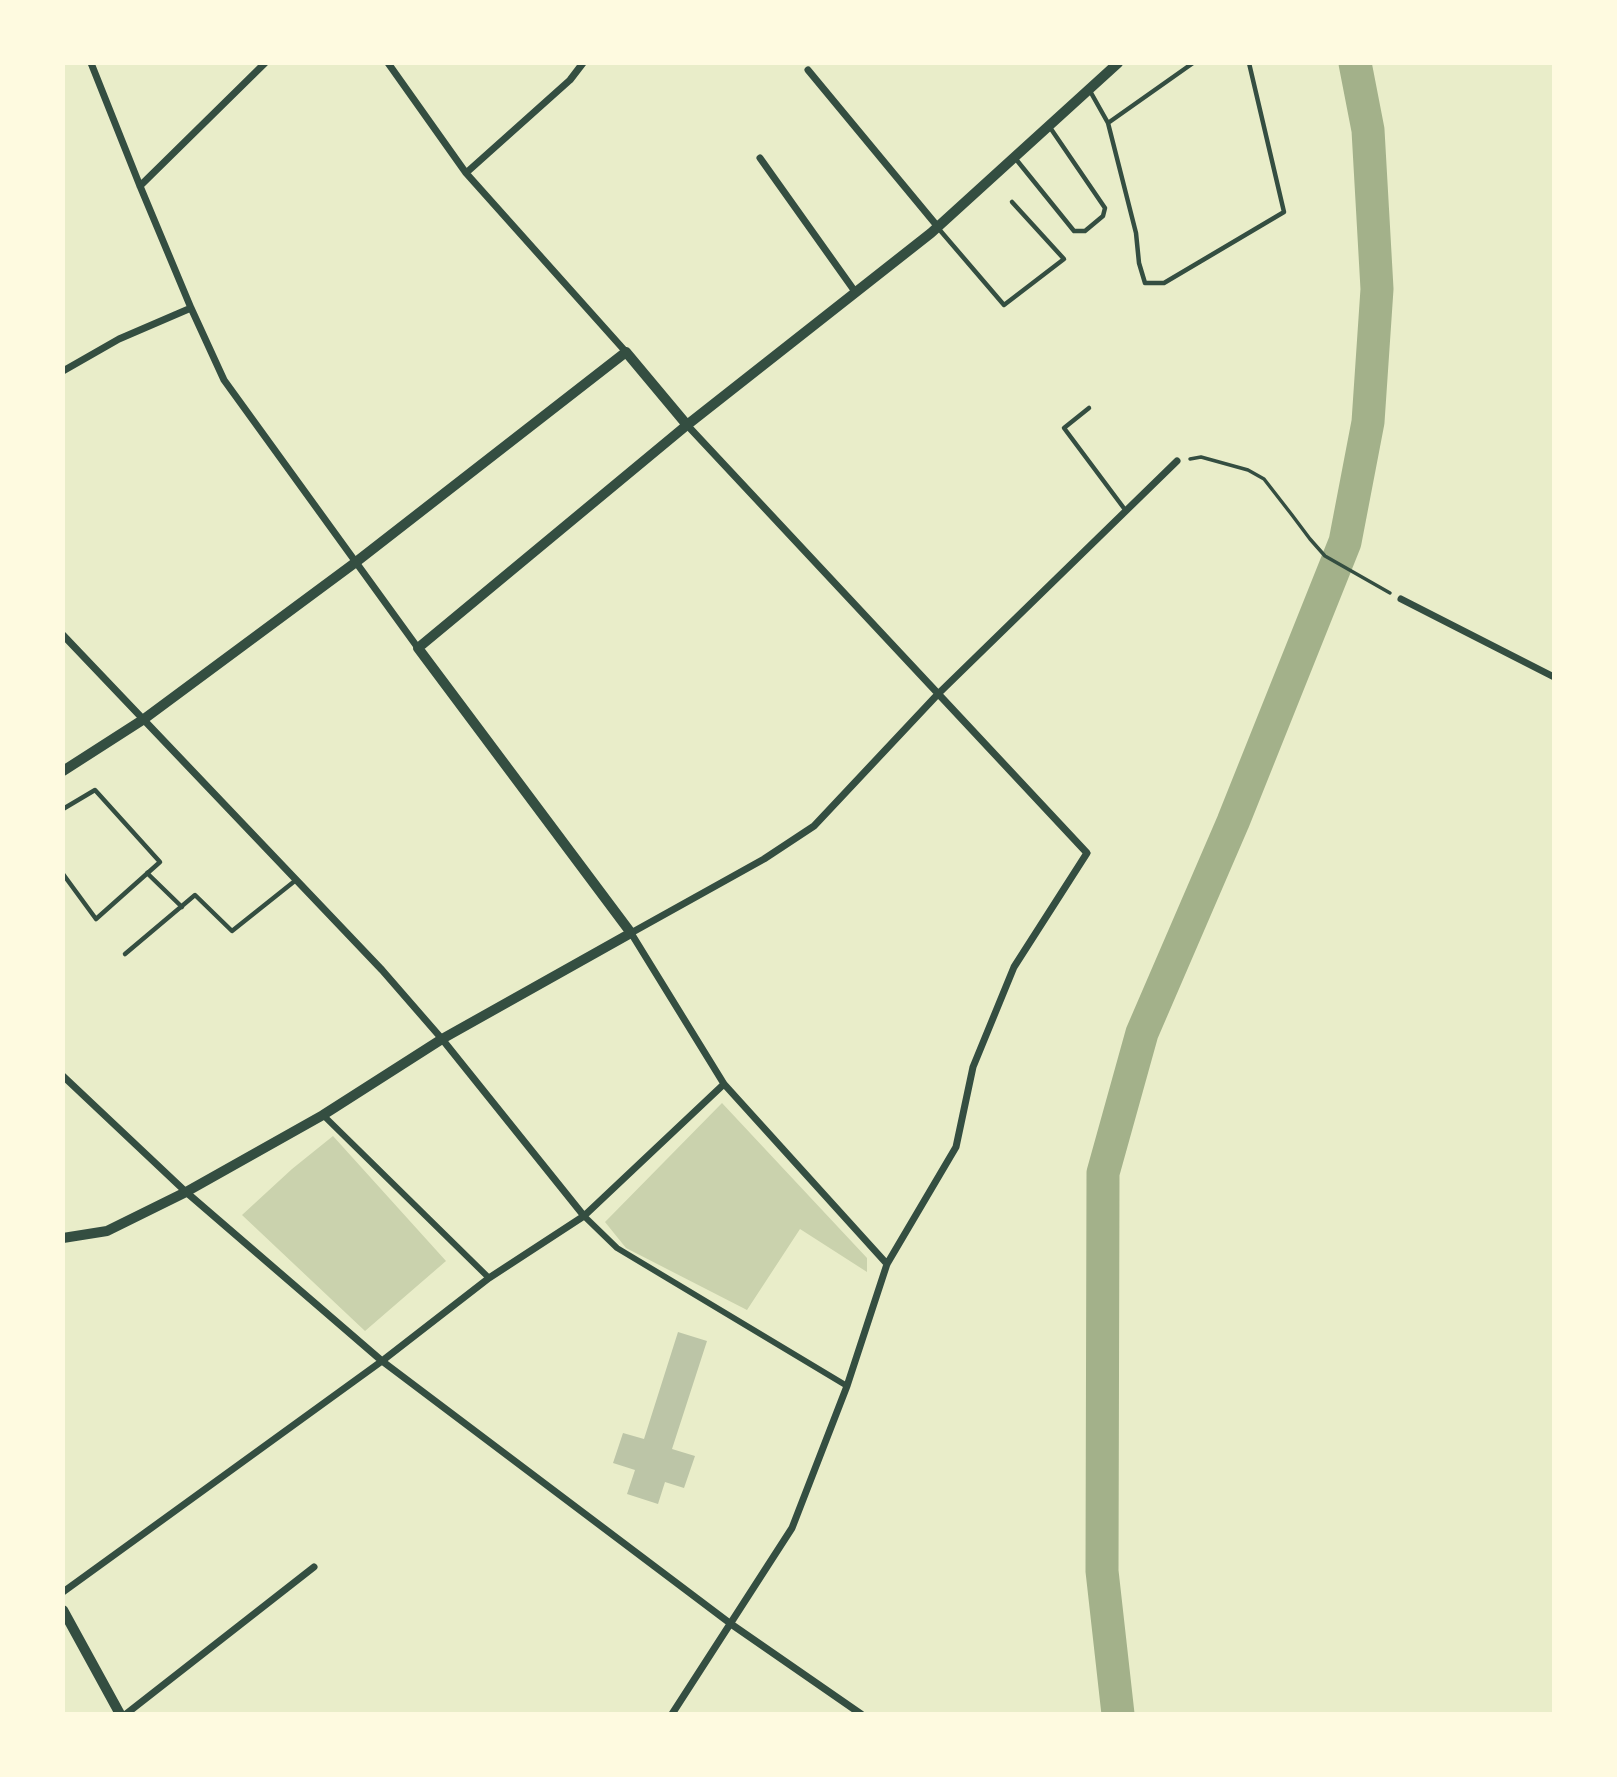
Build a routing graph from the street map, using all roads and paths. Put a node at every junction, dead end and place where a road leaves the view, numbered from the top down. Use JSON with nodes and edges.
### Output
{"nodes":[{"id":1,"x":91,"y":63,"type":"edge"},
{"id":2,"x":265,"y":63,"type":"edge"},
{"id":3,"x":388,"y":63,"type":"edge"},
{"id":4,"x":583,"y":63,"type":"edge"},
{"id":5,"x":1118,"y":63,"type":"edge"},
{"id":6,"x":1193,"y":63,"type":"edge"},
{"id":7,"x":1249,"y":63,"type":"edge"},
{"id":8,"x":808,"y":70,"type":"dead end"},
{"id":9,"x":1089,"y":89,"type":"junction"},
{"id":10,"x":1108,"y":123,"type":"junction"},
{"id":11,"x":1049,"y":126,"type":"junction"},
{"id":12,"x":1014,"y":157,"type":"junction"},
{"id":13,"x":760,"y":159,"type":"dead end"},
{"id":14,"x":466,"y":173,"type":"junction"},
{"id":15,"x":140,"y":187,"type":"junction"},
{"id":16,"x":1012,"y":202,"type":"dead end"},
{"id":17,"x":937,"y":227,"type":"junction"},
{"id":18,"x":856,"y":293,"type":"junction"},
{"id":19,"x":191,"y":308,"type":"junction"},
{"id":20,"x":626,"y":352,"type":"junction"},
{"id":21,"x":63,"y":370,"type":"edge"},
{"id":22,"x":1089,"y":408,"type":"dead end"},
{"id":23,"x":687,"y":425,"type":"junction"},
{"id":24,"x":1177,"y":461,"type":"joint"},
{"id":25,"x":1126,"y":511,"type":"junction"},
{"id":26,"x":356,"y":562,"type":"junction"},
{"id":27,"x":1401,"y":599,"type":"joint"},
{"id":28,"x":63,"y":635,"type":"edge"},
{"id":29,"x":418,"y":648,"type":"junction"},
{"id":30,"x":1554,"y":677,"type":"edge"},
{"id":31,"x":938,"y":694,"type":"junction"},
{"id":32,"x":144,"y":719,"type":"junction"},
{"id":33,"x":63,"y":771,"type":"edge"},
{"id":34,"x":63,"y":809,"type":"edge"},
{"id":35,"x":147,"y":873,"type":"junction"},
{"id":36,"x":63,"y":874,"type":"edge"},
{"id":37,"x":297,"y":880,"type":"junction"},
{"id":38,"x":182,"y":907,"type":"junction"},
{"id":39,"x":631,"y":933,"type":"junction"},
{"id":40,"x":125,"y":954,"type":"dead end"},
{"id":41,"x":442,"y":1039,"type":"junction"},
{"id":42,"x":63,"y":1076,"type":"edge"},
{"id":43,"x":724,"y":1084,"type":"junction"},
{"id":44,"x":323,"y":1115,"type":"junction"},
{"id":45,"x":186,"y":1192,"type":"junction"},
{"id":46,"x":584,"y":1216,"type":"junction"},
{"id":47,"x":63,"y":1238,"type":"edge"},
{"id":48,"x":887,"y":1264,"type":"junction"},
{"id":49,"x":489,"y":1278,"type":"junction"},
{"id":50,"x":382,"y":1361,"type":"junction"},
{"id":51,"x":847,"y":1386,"type":"junction"},
{"id":52,"x":314,"y":1567,"type":"dead end"},
{"id":53,"x":63,"y":1592,"type":"edge"},
{"id":54,"x":63,"y":1610,"type":"edge"},
{"id":55,"x":730,"y":1624,"type":"junction"},
{"id":56,"x":120,"y":1714,"type":"edge"},
{"id":57,"x":126,"y":1714,"type":"edge"},
{"id":58,"x":672,"y":1714,"type":"edge"},
{"id":59,"x":861,"y":1714,"type":"edge"}],
"edges":[{"from":1,"to":15,"type":"street"},
{"from":2,"to":15,"type":"street"},
{"from":3,"to":14,"type":"street"},
{"from":4,"to":14,"type":"street"},
{"from":5,"to":9,"type":"street"},
{"from":6,"to":10,"type":"lane"},
{"from":7,"to":10,"type":"lane"},
{"from":8,"to":17,"type":"street"},
{"from":9,"to":10,"type":"lane"},
{"from":9,"to":11,"type":"street"},
{"from":11,"to":12,"type":"street"},
{"from":11,"to":12,"type":"lane"},
{"from":12,"to":17,"type":"street"},
{"from":13,"to":18,"type":"street"},
{"from":14,"to":20,"type":"street"},
{"from":15,"to":19,"type":"street"},
{"from":16,"to":17,"type":"lane"},
{"from":17,"to":18,"type":"street"},
{"from":18,"to":23,"type":"street"},
{"from":19,"to":21,"type":"street"},
{"from":19,"to":26,"type":"street"},
{"from":20,"to":23,"type":"street"},
{"from":20,"to":26,"type":"street"},
{"from":22,"to":25,"type":"lane"},
{"from":23,"to":29,"type":"street"},
{"from":23,"to":31,"type":"street"},
{"from":24,"to":25,"type":"street"},
{"from":24,"to":27,"type":"path"},
{"from":25,"to":31,"type":"street"},
{"from":26,"to":29,"type":"street"},
{"from":26,"to":32,"type":"street"},
{"from":27,"to":30,"type":"street"},
{"from":28,"to":32,"type":"street"},
{"from":29,"to":39,"type":"street"},
{"from":31,"to":39,"type":"street"},
{"from":31,"to":48,"type":"street"},
{"from":32,"to":33,"type":"street"},
{"from":32,"to":37,"type":"street"},
{"from":34,"to":35,"type":"lane"},
{"from":35,"to":36,"type":"lane"},
{"from":35,"to":38,"type":"lane"},
{"from":37,"to":38,"type":"lane"},
{"from":37,"to":41,"type":"street"},
{"from":38,"to":40,"type":"lane"},
{"from":39,"to":41,"type":"street"},
{"from":39,"to":43,"type":"street"},
{"from":41,"to":44,"type":"street"},
{"from":41,"to":46,"type":"street"},
{"from":42,"to":45,"type":"street"},
{"from":43,"to":46,"type":"street"},
{"from":43,"to":48,"type":"street"},
{"from":44,"to":45,"type":"street"},
{"from":44,"to":49,"type":"street"},
{"from":45,"to":47,"type":"street"},
{"from":45,"to":50,"type":"street"},
{"from":46,"to":49,"type":"street"},
{"from":46,"to":51,"type":"street"},
{"from":48,"to":51,"type":"street"},
{"from":49,"to":50,"type":"street"},
{"from":50,"to":53,"type":"street"},
{"from":50,"to":55,"type":"street"},
{"from":51,"to":55,"type":"street"},
{"from":52,"to":57,"type":"street"},
{"from":54,"to":56,"type":"street"},
{"from":55,"to":58,"type":"street"},
{"from":55,"to":59,"type":"street"}]}
